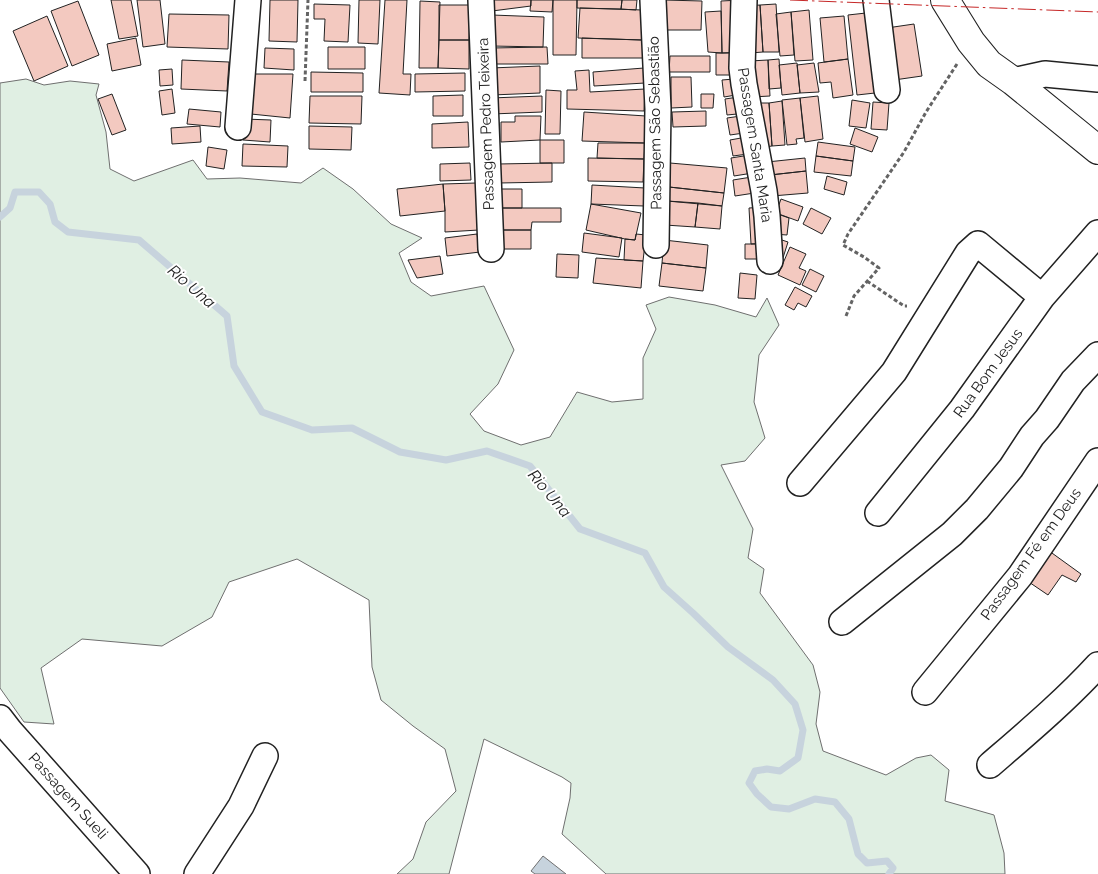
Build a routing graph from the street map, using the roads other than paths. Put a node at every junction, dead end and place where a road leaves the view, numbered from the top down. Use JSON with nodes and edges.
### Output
{"nodes":[{"id":1,"x":248,"y":0,"type":"edge"},
{"id":2,"x":481,"y":0,"type":"edge"},
{"id":3,"x":653,"y":0,"type":"edge"},
{"id":4,"x":744,"y":0,"type":"edge"},
{"id":5,"x":876,"y":0,"type":"edge"},
{"id":6,"x":945,"y":0,"type":"edge"},
{"id":7,"x":1098,"y":79,"type":"edge"},
{"id":8,"x":1013,"y":81,"type":"junction"},
{"id":9,"x":886,"y":90,"type":"dead end"},
{"id":10,"x":238,"y":127,"type":"dead end"},
{"id":11,"x":1098,"y":150,"type":"edge"},
{"id":12,"x":1098,"y":233,"type":"edge"},
{"id":13,"x":656,"y":245,"type":"dead end"},
{"id":14,"x":491,"y":249,"type":"dead end"},
{"id":15,"x":770,"y":261,"type":"dead end"},
{"id":16,"x":1042,"y":297,"type":"junction"},
{"id":17,"x":1098,"y":355,"type":"edge"},
{"id":18,"x":1098,"y":461,"type":"edge"},
{"id":19,"x":800,"y":484,"type":"dead end"},
{"id":20,"x":878,"y":513,"type":"dead end"},
{"id":21,"x":842,"y":622,"type":"dead end"},
{"id":22,"x":1098,"y":664,"type":"edge"},
{"id":23,"x":925,"y":692,"type":"dead end"},
{"id":24,"x":0,"y":718,"type":"edge"},
{"id":25,"x":265,"y":756,"type":"dead end"},
{"id":26,"x":990,"y":765,"type":"dead end"},
{"id":27,"x":137,"y":874,"type":"edge"},
{"id":28,"x":197,"y":874,"type":"edge"}],
"edges":[{"from":1,"to":10,"type":"street"},
{"from":2,"to":14,"type":"street","name":"Passagem Pedro Teixeira"},
{"from":3,"to":13,"type":"street","name":"Passagem São Sebastião"},
{"from":4,"to":15,"type":"street","name":"Passagem Santa Maria"},
{"from":5,"to":9,"type":"street"},
{"from":6,"to":8,"type":"main road"},
{"from":7,"to":8,"type":"street"},
{"from":8,"to":11,"type":"main road"},
{"from":12,"to":16,"type":"street","name":"Rua Bom Jesus"},
{"from":16,"to":19,"type":"street"},
{"from":16,"to":20,"type":"street","name":"Rua Bom Jesus"},
{"from":17,"to":21,"type":"street"},
{"from":18,"to":23,"type":"street","name":"Passagem Fé em Deus"},
{"from":22,"to":26,"type":"street"},
{"from":24,"to":27,"type":"street","name":"Passagem Sueli"},
{"from":25,"to":28,"type":"street"}]}
